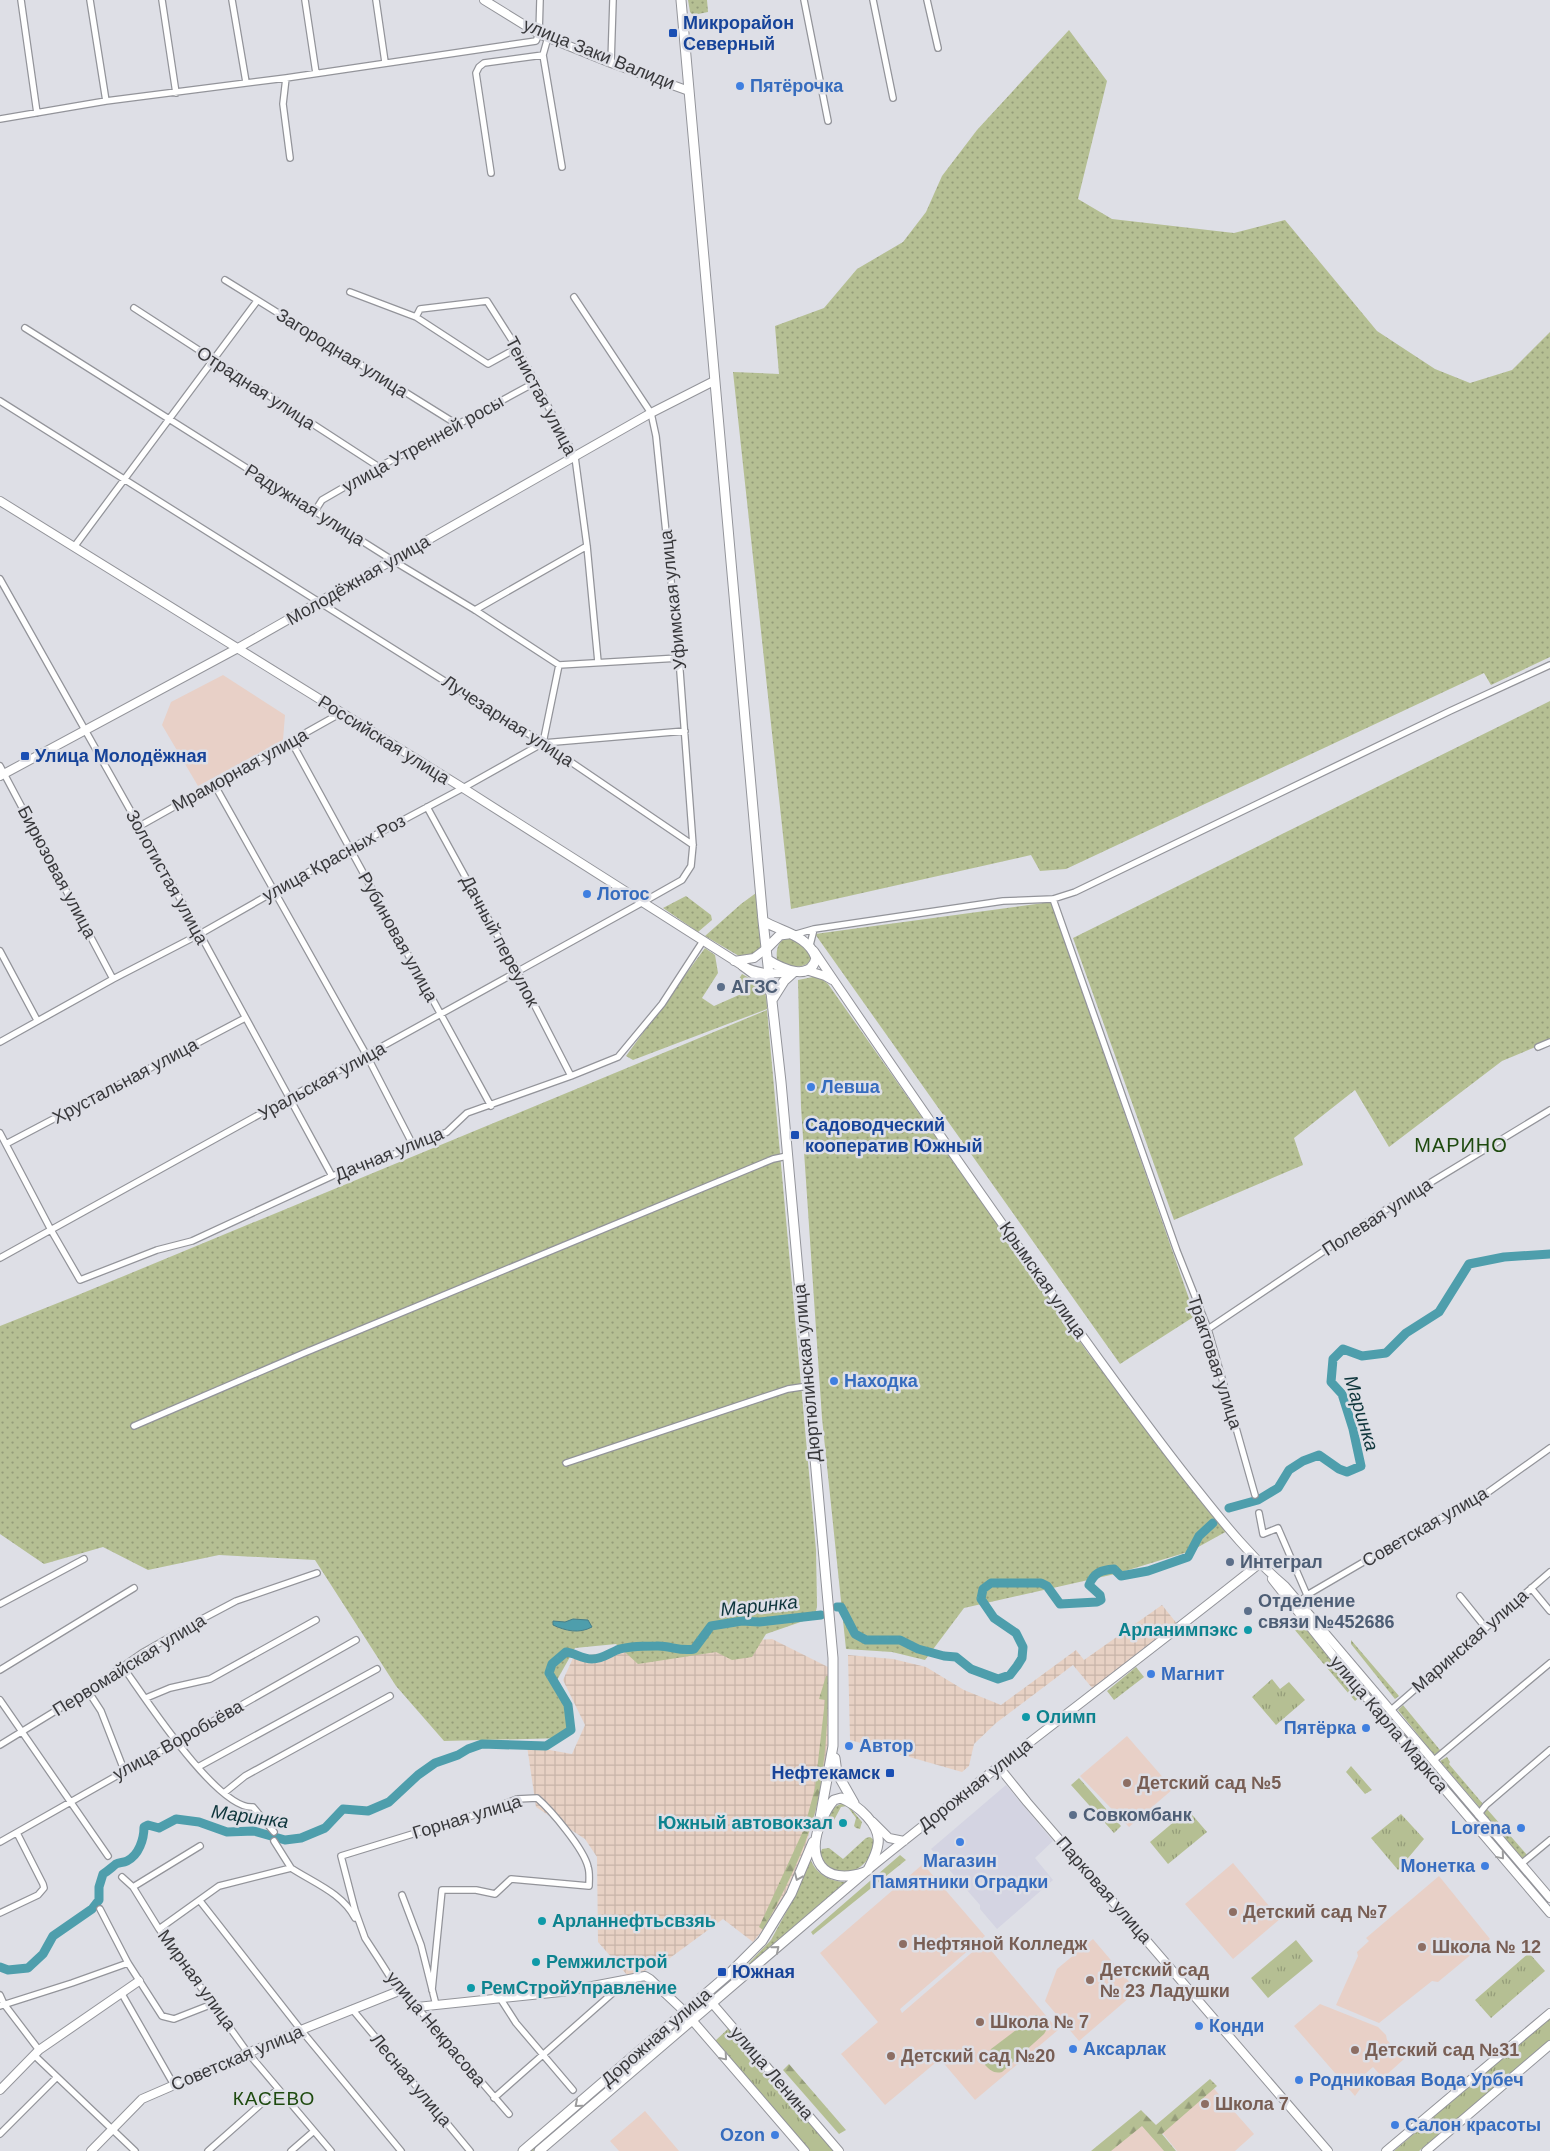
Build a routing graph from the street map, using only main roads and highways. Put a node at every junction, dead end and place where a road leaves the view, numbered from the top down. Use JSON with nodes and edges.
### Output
{"nodes":[{"id":1,"x":484,"y":0,"type":"edge"},
{"id":2,"x":681,"y":0,"type":"edge"},
{"id":3,"x":689,"y":91,"type":"junction"},
{"id":4,"x":714,"y":381,"type":"junction"},
{"id":5,"x":1,"y":504,"type":"edge"},
{"id":6,"x":238,"y":648,"type":"junction"},
{"id":7,"x":2,"y":775,"type":"edge"},
{"id":8,"x":763,"y":921,"type":"junction"},
{"id":9,"x":791,"y":934,"type":"junction"},
{"id":10,"x":767,"y":948,"type":"junction"},
{"id":11,"x":811,"y":948,"type":"junction"},
{"id":12,"x":768,"y":960,"type":"junction"},
{"id":13,"x":734,"y":961,"type":"junction"},
{"id":14,"x":743,"y":966,"type":"junction"},
{"id":15,"x":806,"y":970,"type":"junction"},
{"id":16,"x":794,"y":972,"type":"junction"},
{"id":17,"x":770,"y":975,"type":"junction"},
{"id":18,"x":835,"y":983,"type":"junction"},
{"id":19,"x":772,"y":1000,"type":"junction"},
{"id":20,"x":1261,"y":1566,"type":"junction"},
{"id":21,"x":1410,"y":1733,"type":"junction"},
{"id":22,"x":1402,"y":1739,"type":"junction"},
{"id":23,"x":833,"y":1746,"type":"junction"},
{"id":24,"x":998,"y":1766,"type":"junction"},
{"id":25,"x":863,"y":1813,"type":"junction"},
{"id":26,"x":817,"y":1830,"type":"junction"},
{"id":27,"x":904,"y":1841,"type":"junction"},
{"id":28,"x":867,"y":1871,"type":"junction"},
{"id":29,"x":1550,"y":1898,"type":"edge"},
{"id":30,"x":1550,"y":1913,"type":"edge"},
{"id":31,"x":730,"y":1973,"type":"junction"},
{"id":32,"x":139,"y":1981,"type":"road end"},
{"id":33,"x":735,"y":1983,"type":"junction"},
{"id":34,"x":400,"y":1991,"type":"road end"},
{"id":35,"x":705,"y":1995,"type":"junction"},
{"id":36,"x":712,"y":2003,"type":"junction"},
{"id":37,"x":417,"y":2007,"type":"road end"},
{"id":38,"x":684,"y":2011,"type":"junction"},
{"id":39,"x":1550,"y":2013,"type":"edge"},
{"id":40,"x":692,"y":2020,"type":"junction"},
{"id":41,"x":1550,"y":2045,"type":"edge"},
{"id":42,"x":0,"y":2090,"type":"edge"},
{"id":43,"x":91,"y":2151,"type":"edge"},
{"id":44,"x":523,"y":2151,"type":"edge"},
{"id":45,"x":539,"y":2151,"type":"edge"},
{"id":46,"x":805,"y":2151,"type":"edge"},
{"id":47,"x":839,"y":2151,"type":"edge"},
{"id":48,"x":1328,"y":2151,"type":"edge"},
{"id":49,"x":1386,"y":2151,"type":"edge"},
{"id":50,"x":1426,"y":2151,"type":"edge"}],
"edges":[{"from":1,"to":3,"type":"main road","name":"улица Заки Валиди"},
{"from":2,"to":3,"type":"main road"},
{"from":3,"to":4,"type":"main road"},
{"from":4,"to":6,"type":"main road","name":"Молодёжная улица"},
{"from":4,"to":8,"type":"main road"},
{"from":5,"to":6,"type":"main road","name":"Российская улица"},
{"from":6,"to":7,"type":"main road","name":"Молодёжная улица"},
{"from":6,"to":13,"type":"main road","name":"Российская улица"},
{"from":8,"to":9,"type":"main road"},
{"from":8,"to":10,"type":"main road"},
{"from":9,"to":10,"type":"main road"},
{"from":9,"to":11,"type":"main road"},
{"from":10,"to":12,"type":"main road"},
{"from":10,"to":13,"type":"main road"},
{"from":11,"to":15,"type":"main road"},
{"from":11,"to":18,"type":"main road","name":"Крымская улица"},
{"from":12,"to":16,"type":"main road"},
{"from":12,"to":17,"type":"main road","name":"Дюртюлинская улица"},
{"from":13,"to":14,"type":"main road","name":"Российская улица"},
{"from":14,"to":17,"type":"main road","name":"Российская улица"},
{"from":14,"to":19,"type":"main road"},
{"from":15,"to":16,"type":"main road"},
{"from":15,"to":18,"type":"main road"},
{"from":16,"to":17,"type":"main road"},
{"from":16,"to":19,"type":"main road"},
{"from":17,"to":19,"type":"main road","name":"Дюртюлинская улица"},
{"from":18,"to":20,"type":"main road","name":"Крымская улица"},
{"from":19,"to":23,"type":"main road","name":"Дюртюлинская улица"},
{"from":20,"to":21,"type":"main road","name":"улица Карла Маркса"},
{"from":20,"to":22,"type":"main road","name":"улица Карла Маркса"},
{"from":20,"to":24,"type":"main road","name":"Дорожная улица"},
{"from":21,"to":22,"type":"main road"},
{"from":21,"to":29,"type":"main road","name":"улица Карла Маркса"},
{"from":22,"to":30,"type":"main road","name":"улица Карла Маркса","one_way":true},
{"from":23,"to":25,"type":"main road","name":"Дорожная улица"},
{"from":23,"to":26,"type":"main road","name":"Дорожная улица"},
{"from":24,"to":27,"type":"main road","name":"Дорожная улица"},
{"from":24,"to":48,"type":"main road","name":"Парковая улица"},
{"from":25,"to":26,"type":"main road"},
{"from":25,"to":27,"type":"main road","name":"Дорожная улица"},
{"from":25,"to":28,"type":"main road"},
{"from":26,"to":28,"type":"main road"},
{"from":26,"to":31,"type":"main road","name":"Дорожная улица","one_way":true},
{"from":27,"to":28,"type":"main road","name":"Дорожная улица"},
{"from":33,"to":28,"type":"main road","name":"Дорожная улица","one_way":true},
{"from":31,"to":33,"type":"main road"},
{"from":31,"to":35,"type":"main road","name":"Дорожная улица"},
{"from":32,"to":42,"type":"main road"},
{"from":33,"to":36,"type":"main road","name":"Дорожная улица"},
{"from":34,"to":43,"type":"main road","name":"Советская улица"},
{"from":35,"to":36,"type":"main road","name":"улица Ленина"},
{"from":35,"to":38,"type":"main road","name":"Дорожная улица"},
{"from":36,"to":40,"type":"main road","name":"Дорожная улица"},
{"from":36,"to":47,"type":"main road","name":"улица Ленина"},
{"from":37,"to":38,"type":"main road"},
{"from":38,"to":40,"type":"main road","name":"улица Ленина"},
{"from":38,"to":44,"type":"main road","name":"Дорожная улица","one_way":true},
{"from":39,"to":49,"type":"main road"},
{"from":40,"to":45,"type":"main road","name":"Дорожная улица"},
{"from":40,"to":46,"type":"main road","name":"улица Ленина","one_way":true},
{"from":41,"to":50,"type":"main road"}]}
